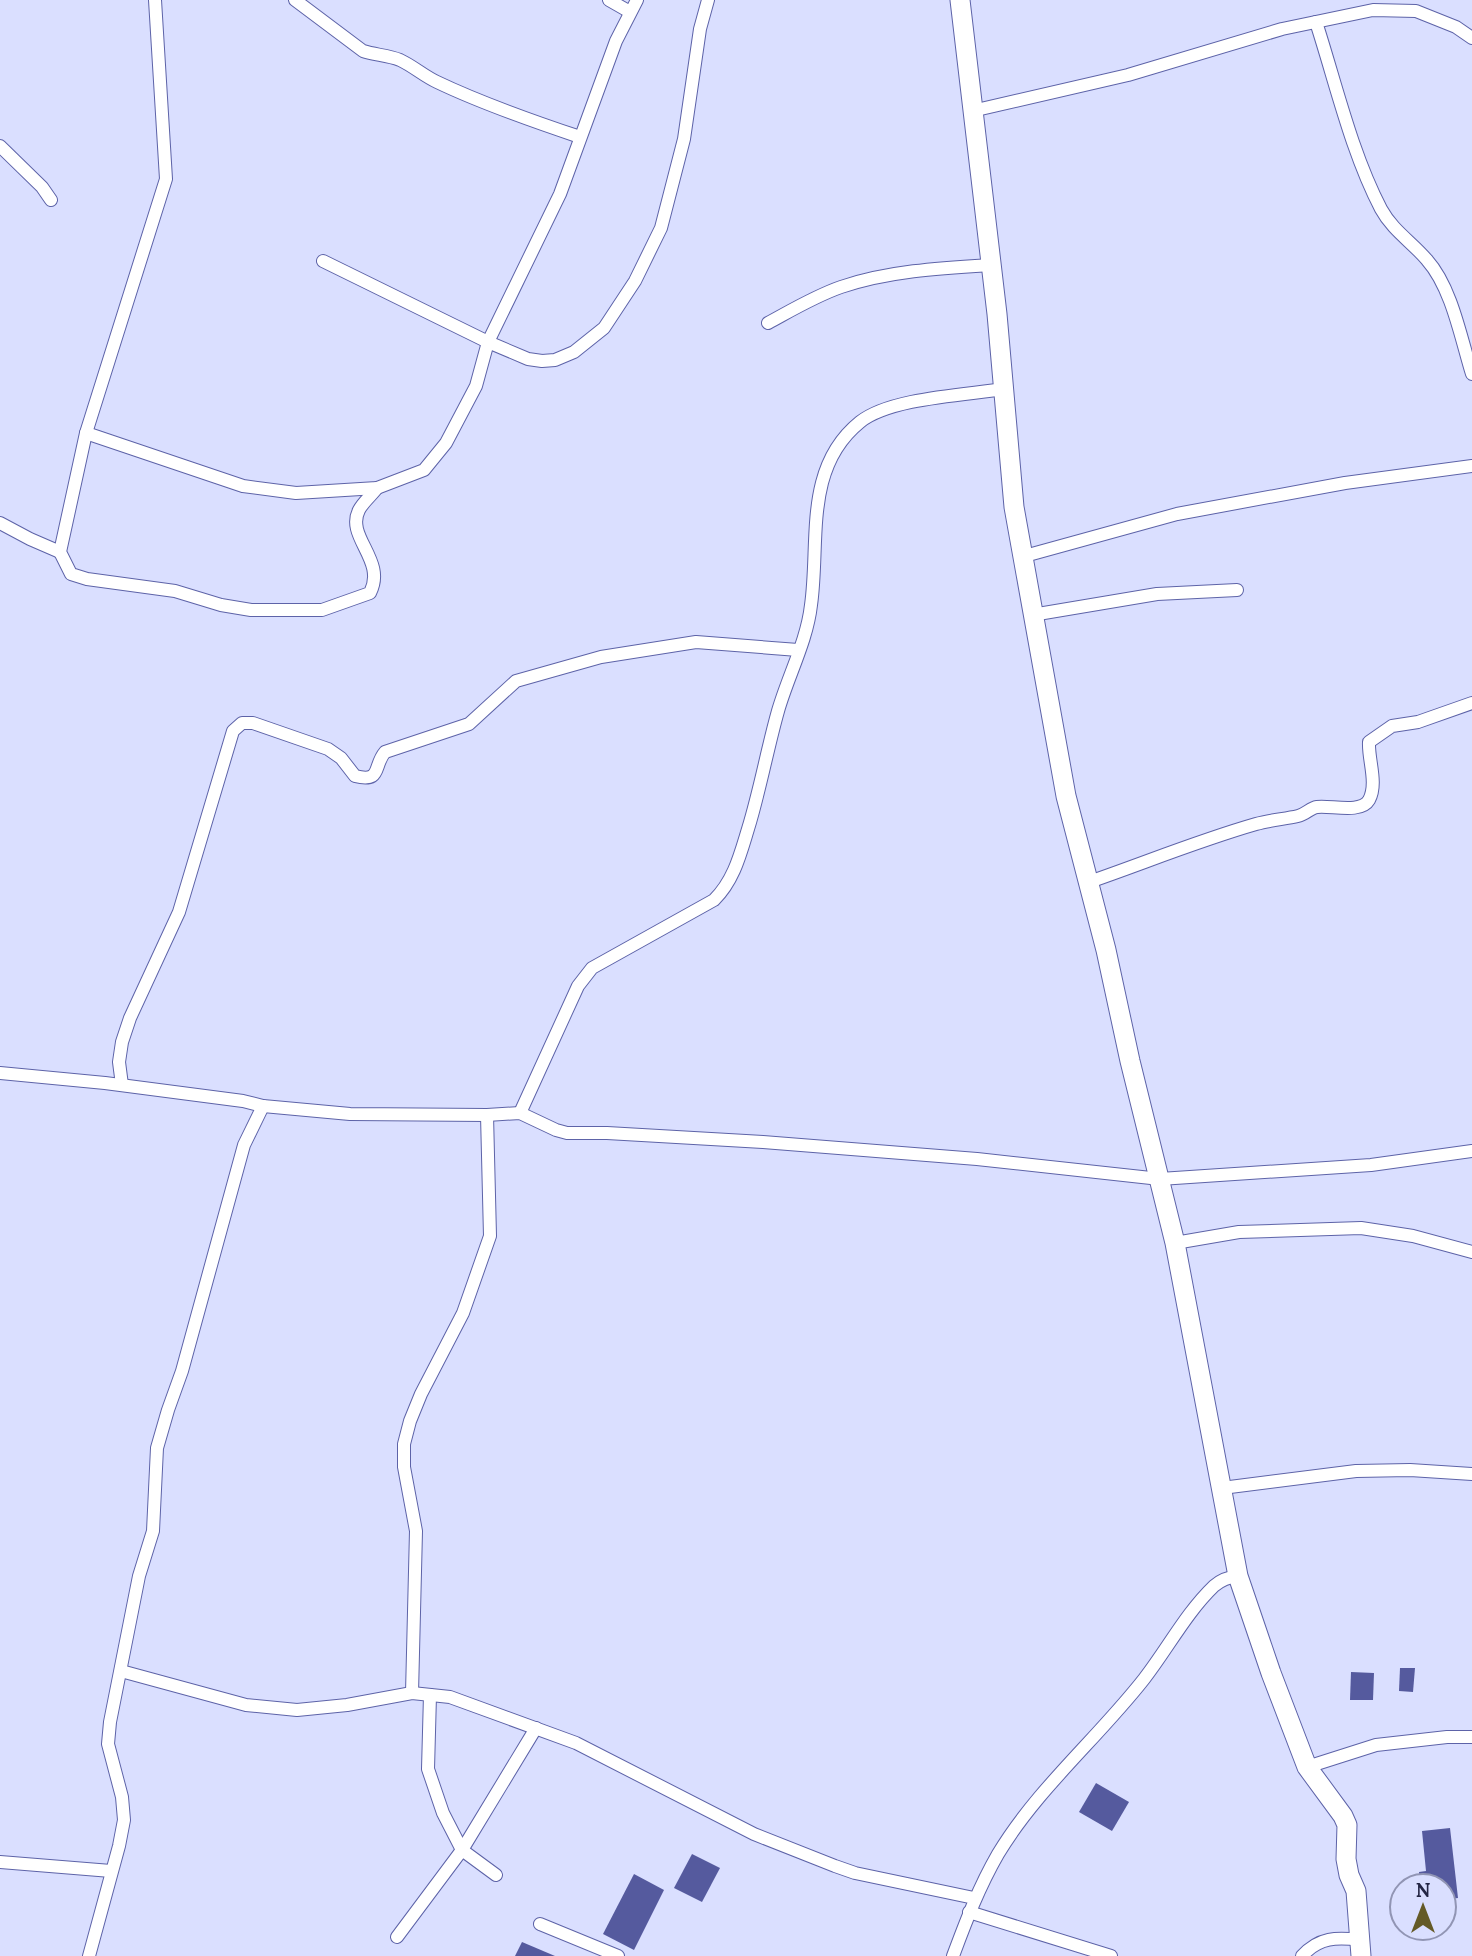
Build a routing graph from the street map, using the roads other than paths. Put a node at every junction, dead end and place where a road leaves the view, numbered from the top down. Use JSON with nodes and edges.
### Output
{"nodes":[{"id":1,"x":155,"y":0,"type":"edge"},
{"id":2,"x":295,"y":0,"type":"edge"},
{"id":3,"x":608,"y":0,"type":"edge"},
{"id":4,"x":637,"y":0,"type":"edge"},
{"id":5,"x":708,"y":0,"type":"edge"},
{"id":6,"x":960,"y":0,"type":"edge"},
{"id":7,"x":630,"y":12,"type":"junction"},
{"id":8,"x":1316,"y":22,"type":"junction"},
{"id":9,"x":1472,"y":38,"type":"edge"},
{"id":10,"x":972,"y":111,"type":"junction"},
{"id":11,"x":580,"y":137,"type":"junction"},
{"id":12,"x":0,"y":146,"type":"edge"},
{"id":13,"x":51,"y":200,"type":"dead end"},
{"id":14,"x":324,"y":261,"type":"dead end"},
{"id":15,"x":990,"y":265,"type":"junction"},
{"id":16,"x":768,"y":323,"type":"dead end"},
{"id":17,"x":488,"y":342,"type":"junction"},
{"id":18,"x":1472,"y":374,"type":"edge"},
{"id":19,"x":1003,"y":389,"type":"junction"},
{"id":20,"x":86,"y":433,"type":"junction"},
{"id":21,"x":1472,"y":466,"type":"edge"},
{"id":22,"x":377,"y":488,"type":"junction"},
{"id":23,"x":0,"y":523,"type":"edge"},
{"id":24,"x":60,"y":552,"type":"junction"},
{"id":25,"x":1021,"y":557,"type":"junction"},
{"id":26,"x":1237,"y":590,"type":"dead end"},
{"id":27,"x":1032,"y":615,"type":"junction"},
{"id":28,"x":798,"y":650,"type":"junction"},
{"id":29,"x":1472,"y":703,"type":"edge"},
{"id":30,"x":1089,"y":882,"type":"junction"},
{"id":31,"x":0,"y":1073,"type":"edge"},
{"id":32,"x":122,"y":1085,"type":"junction"},
{"id":33,"x":262,"y":1106,"type":"junction"},
{"id":34,"x":520,"y":1113,"type":"junction"},
{"id":35,"x":487,"y":1115,"type":"junction"},
{"id":36,"x":1472,"y":1151,"type":"edge"},
{"id":37,"x":1160,"y":1179,"type":"junction"},
{"id":38,"x":1175,"y":1243,"type":"junction"},
{"id":39,"x":1472,"y":1252,"type":"edge"},
{"id":40,"x":1472,"y":1475,"type":"edge"},
{"id":41,"x":1222,"y":1488,"type":"junction"},
{"id":42,"x":1238,"y":1576,"type":"junction"},
{"id":43,"x":121,"y":1671,"type":"junction"},
{"id":44,"x":412,"y":1693,"type":"junction"},
{"id":45,"x":430,"y":1695,"type":"junction"},
{"id":46,"x":536,"y":1728,"type":"junction"},
{"id":47,"x":1472,"y":1737,"type":"edge"},
{"id":48,"x":1307,"y":1767,"type":"junction"},
{"id":49,"x":462,"y":1850,"type":"junction"},
{"id":50,"x":0,"y":1863,"type":"edge"},
{"id":51,"x":111,"y":1871,"type":"junction"},
{"id":52,"x":495,"y":1875,"type":"dead end"},
{"id":53,"x":974,"y":1898,"type":"junction"},
{"id":54,"x":969,"y":1912,"type":"junction"},
{"id":55,"x":540,"y":1924,"type":"dead end"},
{"id":56,"x":397,"y":1937,"type":"dead end"},
{"id":57,"x":1361,"y":1948,"type":"edge"},
{"id":58,"x":89,"y":1956,"type":"edge"},
{"id":59,"x":618,"y":1956,"type":"edge"},
{"id":60,"x":953,"y":1956,"type":"edge"},
{"id":61,"x":1111,"y":1956,"type":"edge"},
{"id":62,"x":1303,"y":1956,"type":"edge"}],
"edges":[{"from":1,"to":20,"type":"street"},
{"from":2,"to":11,"type":"street"},
{"from":3,"to":7,"type":"street"},
{"from":4,"to":7,"type":"street"},
{"from":5,"to":17,"type":"street"},
{"from":6,"to":10,"type":"street"},
{"from":7,"to":11,"type":"street"},
{"from":8,"to":9,"type":"street"},
{"from":8,"to":10,"type":"street"},
{"from":8,"to":18,"type":"street"},
{"from":10,"to":15,"type":"street"},
{"from":11,"to":17,"type":"street"},
{"from":12,"to":13,"type":"street"},
{"from":14,"to":17,"type":"street"},
{"from":15,"to":16,"type":"street"},
{"from":15,"to":19,"type":"street"},
{"from":17,"to":22,"type":"street"},
{"from":19,"to":25,"type":"street"},
{"from":19,"to":28,"type":"street"},
{"from":20,"to":22,"type":"street"},
{"from":20,"to":24,"type":"street"},
{"from":21,"to":25,"type":"street"},
{"from":22,"to":24,"type":"street"},
{"from":23,"to":24,"type":"street"},
{"from":25,"to":27,"type":"street"},
{"from":26,"to":27,"type":"street"},
{"from":27,"to":30,"type":"street"},
{"from":28,"to":32,"type":"street"},
{"from":28,"to":34,"type":"street"},
{"from":29,"to":30,"type":"street"},
{"from":30,"to":37,"type":"street"},
{"from":31,"to":32,"type":"street"},
{"from":32,"to":33,"type":"street"},
{"from":33,"to":35,"type":"street"},
{"from":33,"to":43,"type":"street"},
{"from":34,"to":35,"type":"street"},
{"from":34,"to":37,"type":"street"},
{"from":35,"to":44,"type":"street"},
{"from":36,"to":37,"type":"street"},
{"from":37,"to":38,"type":"street"},
{"from":38,"to":39,"type":"street"},
{"from":38,"to":41,"type":"street"},
{"from":40,"to":41,"type":"street"},
{"from":41,"to":42,"type":"street"},
{"from":42,"to":48,"type":"street"},
{"from":42,"to":53,"type":"street"},
{"from":43,"to":44,"type":"street"},
{"from":43,"to":51,"type":"street"},
{"from":44,"to":45,"type":"street"},
{"from":45,"to":46,"type":"street"},
{"from":45,"to":49,"type":"street"},
{"from":46,"to":49,"type":"street"},
{"from":46,"to":53,"type":"street"},
{"from":47,"to":48,"type":"street"},
{"from":48,"to":57,"type":"street"},
{"from":49,"to":52,"type":"street"},
{"from":49,"to":56,"type":"street"},
{"from":50,"to":51,"type":"street"},
{"from":51,"to":58,"type":"street"},
{"from":53,"to":54,"type":"street"},
{"from":54,"to":60,"type":"street"},
{"from":54,"to":61,"type":"street"},
{"from":55,"to":59,"type":"street"},
{"from":57,"to":62,"type":"street"}]}
